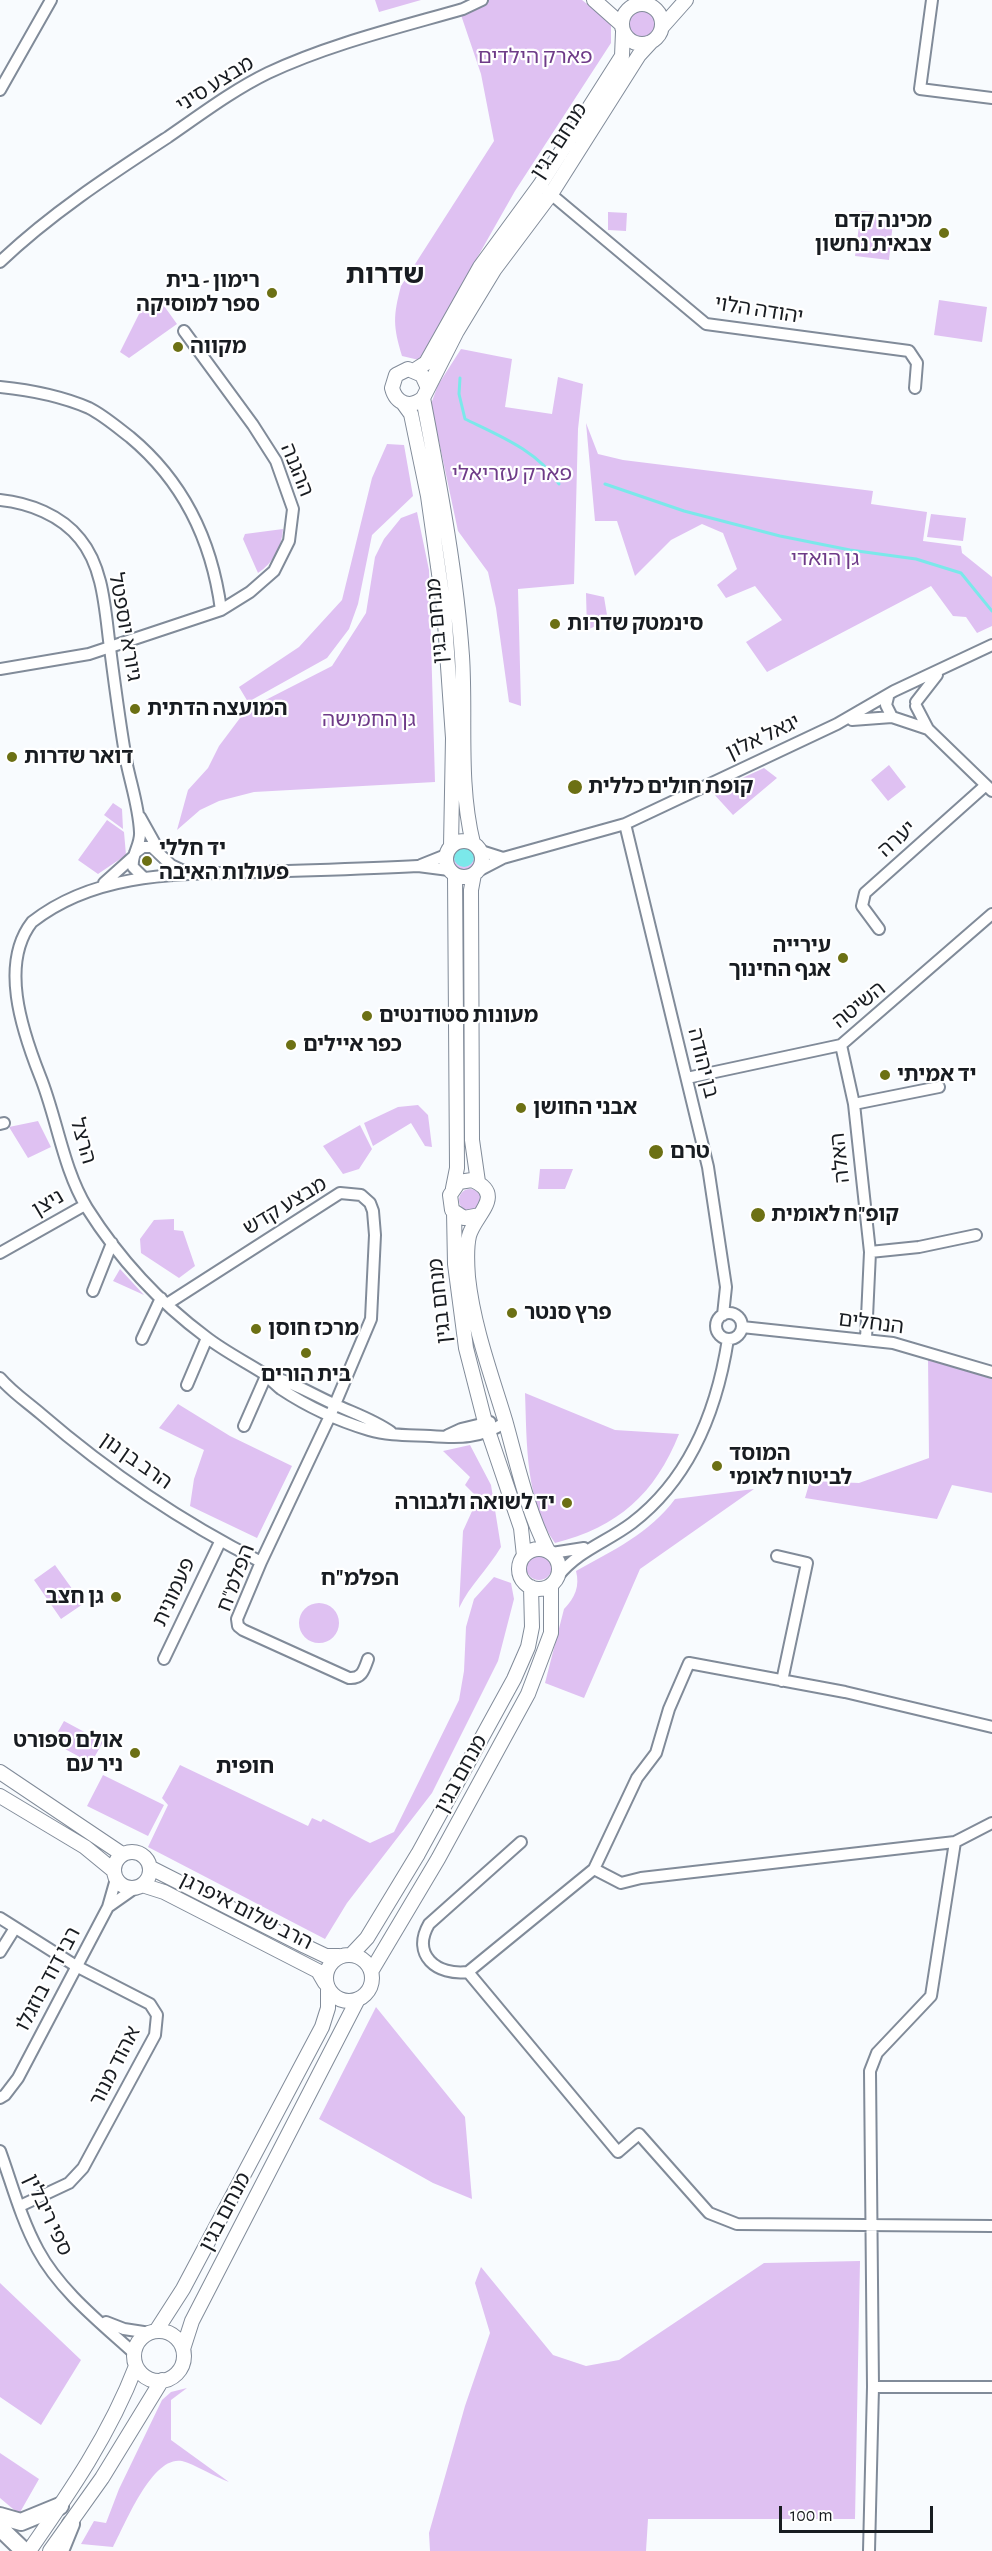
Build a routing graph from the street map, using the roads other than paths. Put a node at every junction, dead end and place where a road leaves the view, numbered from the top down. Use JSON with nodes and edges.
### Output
{"nodes":[{"id":1,"x":51,"y":0,"type":"edge"},
{"id":2,"x":483,"y":0,"type":"edge"},
{"id":3,"x":594,"y":0,"type":"edge"},
{"id":4,"x":686,"y":0,"type":"edge"},
{"id":5,"x":932,"y":0,"type":"edge"},
{"id":6,"x":643,"y":2,"type":"edge"},
{"id":7,"x":662,"y":27,"type":"junction"},
{"id":8,"x":622,"y":28,"type":"junction"},
{"id":9,"x":651,"y":42,"type":"junction"},
{"id":10,"x":0,"y":90,"type":"edge"},
{"id":11,"x":992,"y":98,"type":"edge"},
{"id":12,"x":545,"y":189,"type":"junction"},
{"id":13,"x":0,"y":262,"type":"edge"},
{"id":14,"x":184,"y":331,"type":"dead end"},
{"id":15,"x":415,"y":370,"type":"junction"},
{"id":16,"x":0,"y":387,"type":"edge"},
{"id":17,"x":915,"y":388,"type":"dead end"},
{"id":18,"x":425,"y":392,"type":"junction"},
{"id":19,"x":403,"y":403,"type":"junction"},
{"id":20,"x":0,"y":500,"type":"edge"},
{"id":21,"x":221,"y":610,"type":"junction"},
{"id":22,"x":992,"y":645,"type":"edge"},
{"id":23,"x":110,"y":647,"type":"junction"},
{"id":24,"x":0,"y":669,"type":"edge"},
{"id":25,"x":941,"y":670,"type":"junction"},
{"id":26,"x":901,"y":689,"type":"junction"},
{"id":27,"x":888,"y":697,"type":"junction"},
{"id":28,"x":916,"y":704,"type":"junction"},
{"id":29,"x":897,"y":718,"type":"junction"},
{"id":30,"x":837,"y":724,"type":"junction"},
{"id":31,"x":928,"y":729,"type":"junction"},
{"id":32,"x":989,"y":788,"type":"edge"},
{"id":33,"x":139,"y":814,"type":"junction"},
{"id":34,"x":625,"y":824,"type":"junction"},
{"id":35,"x":477,"y":847,"type":"junction"},
{"id":36,"x":448,"y":850,"type":"junction"},
{"id":37,"x":161,"y":854,"type":"junction"},
{"id":38,"x":134,"y":855,"type":"junction"},
{"id":39,"x":503,"y":858,"type":"junction"},
{"id":40,"x":418,"y":866,"type":"junction"},
{"id":41,"x":452,"y":872,"type":"junction"},
{"id":42,"x":476,"y":873,"type":"junction"},
{"id":43,"x":191,"y":874,"type":"junction"},
{"id":44,"x":148,"y":877,"type":"junction"},
{"id":45,"x":92,"y":890,"type":"junction"},
{"id":46,"x":992,"y":914,"type":"edge"},
{"id":47,"x":879,"y":929,"type":"dead end"},
{"id":48,"x":841,"y":1045,"type":"junction"},
{"id":49,"x":687,"y":1078,"type":"junction"},
{"id":50,"x":939,"y":1087,"type":"dead end"},
{"id":51,"x":854,"y":1104,"type":"junction"},
{"id":52,"x":477,"y":1182,"type":"junction"},
{"id":53,"x":453,"y":1188,"type":"junction"},
{"id":54,"x":85,"y":1205,"type":"junction"},
{"id":55,"x":454,"y":1212,"type":"junction"},
{"id":56,"x":480,"y":1215,"type":"junction"},
{"id":57,"x":976,"y":1235,"type":"dead end"},
{"id":58,"x":112,"y":1243,"type":"junction"},
{"id":59,"x":0,"y":1252,"type":"edge"},
{"id":60,"x":870,"y":1252,"type":"junction"},
{"id":61,"x":93,"y":1291,"type":"dead end"},
{"id":62,"x":164,"y":1301,"type":"junction"},
{"id":63,"x":723,"y":1315,"type":"junction"},
{"id":64,"x":742,"y":1327,"type":"junction"},
{"id":65,"x":207,"y":1338,"type":"junction"},
{"id":66,"x":142,"y":1339,"type":"dead end"},
{"id":67,"x":728,"y":1339,"type":"junction"},
{"id":68,"x":866,"y":1339,"type":"junction"},
{"id":69,"x":992,"y":1372,"type":"edge"},
{"id":70,"x":267,"y":1376,"type":"junction"},
{"id":71,"x":0,"y":1378,"type":"edge"},
{"id":72,"x":187,"y":1385,"type":"dead end"},
{"id":73,"x":335,"y":1405,"type":"junction"},
{"id":74,"x":330,"y":1416,"type":"junction"},
{"id":75,"x":506,"y":1422,"type":"junction"},
{"id":76,"x":244,"y":1426,"type":"dead end"},
{"id":77,"x":487,"y":1427,"type":"junction"},
{"id":78,"x":396,"y":1435,"type":"junction"},
{"id":79,"x":220,"y":1542,"type":"junction"},
{"id":80,"x":593,"y":1545,"type":"junction"},
{"id":81,"x":550,"y":1552,"type":"junction"},
{"id":82,"x":524,"y":1556,"type":"junction"},
{"id":83,"x":777,"y":1556,"type":"dead end"},
{"id":84,"x":261,"y":1562,"type":"junction"},
{"id":85,"x":554,"y":1581,"type":"junction"},
{"id":86,"x":531,"y":1587,"type":"junction"},
{"id":87,"x":164,"y":1659,"type":"dead end"},
{"id":88,"x":368,"y":1659,"type":"dead end"},
{"id":89,"x":782,"y":1681,"type":"junction"},
{"id":90,"x":992,"y":1727,"type":"edge"},
{"id":91,"x":0,"y":1772,"type":"edge"},
{"id":92,"x":0,"y":1796,"type":"edge"},
{"id":93,"x":992,"y":1823,"type":"edge"},
{"id":94,"x":521,"y":1842,"type":"dead end"},
{"id":95,"x":955,"y":1842,"type":"junction"},
{"id":96,"x":122,"y":1854,"type":"junction"},
{"id":97,"x":151,"y":1868,"type":"junction"},
{"id":98,"x":594,"y":1869,"type":"junction"},
{"id":99,"x":115,"y":1875,"type":"junction"},
{"id":100,"x":138,"y":1887,"type":"junction"},
{"id":101,"x":108,"y":1907,"type":"junction"},
{"id":102,"x":0,"y":1918,"type":"edge"},
{"id":103,"x":15,"y":1928,"type":"junction"},
{"id":104,"x":0,"y":1952,"type":"edge"},
{"id":105,"x":345,"y":1955,"type":"junction"},
{"id":106,"x":76,"y":1966,"type":"junction"},
{"id":107,"x":372,"y":1970,"type":"junction"},
{"id":108,"x":468,"y":1972,"type":"junction"},
{"id":109,"x":327,"y":1986,"type":"junction"},
{"id":110,"x":358,"y":2000,"type":"junction"},
{"id":111,"x":0,"y":2098,"type":"edge"},
{"id":112,"x":0,"y":2151,"type":"edge"},
{"id":113,"x":20,"y":2206,"type":"junction"},
{"id":114,"x":872,"y":2224,"type":"junction"},
{"id":115,"x":992,"y":2226,"type":"edge"},
{"id":116,"x":94,"y":2317,"type":"junction"},
{"id":117,"x":153,"y":2332,"type":"junction"},
{"id":118,"x":183,"y":2349,"type":"junction"},
{"id":119,"x":136,"y":2360,"type":"junction"},
{"id":120,"x":162,"y":2380,"type":"junction"},
{"id":121,"x":873,"y":2387,"type":"junction"},
{"id":122,"x":992,"y":2387,"type":"edge"},
{"id":123,"x":60,"y":2506,"type":"junction"},
{"id":124,"x":0,"y":2516,"type":"edge"},
{"id":125,"x":71,"y":2524,"type":"junction"},
{"id":126,"x":0,"y":2528,"type":"edge"},
{"id":127,"x":24,"y":2551,"type":"edge"},
{"id":128,"x":29,"y":2551,"type":"edge"},
{"id":129,"x":50,"y":2551,"type":"edge"},
{"id":130,"x":60,"y":2551,"type":"edge"},
{"id":131,"x":869,"y":2551,"type":"edge"}],
"edges":[{"from":1,"to":10,"type":"street"},
{"from":2,"to":13,"type":"street","name":"מבצע סיני"},
{"from":3,"to":8,"type":"main road"},
{"from":4,"to":7,"type":"main road"},
{"from":5,"to":11,"type":"street"},
{"from":6,"to":7,"type":"main road"},
{"from":6,"to":8,"type":"main road"},
{"from":7,"to":9,"type":"main road"},
{"from":8,"to":9,"type":"main road"},
{"from":8,"to":12,"type":"main road","name":"מנחם בגין"},
{"from":9,"to":12,"type":"main road","name":"מנחם בגין"},
{"from":12,"to":15,"type":"main road","name":"מנחם בגין"},
{"from":12,"to":17,"type":"street","name":"יהודה הלוי"},
{"from":12,"to":18,"type":"main road","name":"מנחם בגין"},
{"from":14,"to":21,"type":"street","name":"ההגנה"},
{"from":15,"to":18,"type":"main road"},
{"from":15,"to":19,"type":"main road"},
{"from":16,"to":21,"type":"street"},
{"from":18,"to":19,"type":"main road"},
{"from":18,"to":35,"type":"main road","name":"מנחם בגין"},
{"from":19,"to":36,"type":"main road","name":"מנחם בגין"},
{"from":20,"to":23,"type":"street","name":"גיורא יוספטל"},
{"from":21,"to":23,"type":"street","name":"ההגנה"},
{"from":22,"to":25,"type":"street"},
{"from":23,"to":24,"type":"street","name":"ההגנה"},
{"from":23,"to":33,"type":"street","name":"גיורא יוספטל"},
{"from":25,"to":26,"type":"street"},
{"from":25,"to":28,"type":"street"},
{"from":26,"to":27,"type":"street"},
{"from":26,"to":28,"type":"street"},
{"from":27,"to":29,"type":"street"},
{"from":27,"to":30,"type":"street","name":"יגאל אלון"},
{"from":28,"to":29,"type":"street"},
{"from":28,"to":31,"type":"street"},
{"from":29,"to":30,"type":"street","name":"יגאל אלון"},
{"from":29,"to":31,"type":"street"},
{"from":30,"to":34,"type":"street","name":"יגאל אלון"},
{"from":31,"to":32,"type":"street"},
{"from":32,"to":47,"type":"street","name":"יערה"},
{"from":33,"to":37,"type":"street","name":"גיורא יוספטל"},
{"from":33,"to":38,"type":"street","name":"גיורא יוספטל"},
{"from":34,"to":39,"type":"street","name":"יגאל אלון"},
{"from":34,"to":49,"type":"street","name":"בן יהודה"},
{"from":35,"to":36,"type":"main road"},
{"from":35,"to":39,"type":"street"},
{"from":35,"to":42,"type":"main road"},
{"from":36,"to":40,"type":"street","name":"הרצל"},
{"from":36,"to":41,"type":"main road"},
{"from":37,"to":38,"type":"street"},
{"from":37,"to":43,"type":"street"},
{"from":37,"to":44,"type":"street"},
{"from":38,"to":44,"type":"street"},
{"from":38,"to":45,"type":"street","name":"הרצל"},
{"from":39,"to":42,"type":"street","name":"יגאל אלון"},
{"from":40,"to":41,"type":"street","name":"הרצל"},
{"from":40,"to":43,"type":"street","name":"הרצל"},
{"from":41,"to":42,"type":"main road"},
{"from":41,"to":53,"type":"main road"},
{"from":42,"to":52,"type":"main road"},
{"from":43,"to":44,"type":"street","name":"הרצל"},
{"from":44,"to":45,"type":"street","name":"הרצל"},
{"from":45,"to":54,"type":"street","name":"הרצל"},
{"from":46,"to":48,"type":"street","name":"השיטה"},
{"from":48,"to":49,"type":"street","name":"השיטה"},
{"from":48,"to":51,"type":"street","name":"האלה"},
{"from":49,"to":63,"type":"street","name":"בן יהודה"},
{"from":50,"to":51,"type":"street"},
{"from":51,"to":60,"type":"street","name":"האלה"},
{"from":52,"to":53,"type":"main road"},
{"from":52,"to":56,"type":"main road"},
{"from":53,"to":55,"type":"main road"},
{"from":54,"to":58,"type":"street","name":"הרצל"},
{"from":54,"to":59,"type":"street","name":"ניצן"},
{"from":55,"to":56,"type":"main road"},
{"from":55,"to":77,"type":"main road","name":"מנחם בגין"},
{"from":56,"to":75,"type":"main road","name":"מנחם בגין"},
{"from":57,"to":60,"type":"street"},
{"from":58,"to":61,"type":"street"},
{"from":58,"to":62,"type":"street","name":"הרצל"},
{"from":60,"to":68,"type":"street","name":"האלה"},
{"from":62,"to":65,"type":"street","name":"הרצל"},
{"from":62,"to":66,"type":"street"},
{"from":62,"to":73,"type":"street","name":"מבצע קדש"},
{"from":63,"to":64,"type":"street"},
{"from":63,"to":67,"type":"street"},
{"from":64,"to":67,"type":"street"},
{"from":64,"to":68,"type":"street","name":"הנחלים"},
{"from":65,"to":70,"type":"street","name":"הרצל"},
{"from":65,"to":72,"type":"street"},
{"from":67,"to":80,"type":"street"},
{"from":68,"to":69,"type":"street","name":"הנחלים"},
{"from":70,"to":73,"type":"street","name":"הרצל"},
{"from":70,"to":74,"type":"street","name":"הרצל"},
{"from":70,"to":76,"type":"street"},
{"from":71,"to":79,"type":"street","name":"הרב בן נון"},
{"from":73,"to":74,"type":"street","name":"הפלמ\"ח"},
{"from":73,"to":78,"type":"street","name":"הרצל"},
{"from":74,"to":78,"type":"street","name":"הרצל"},
{"from":74,"to":84,"type":"street","name":"הפלמ\"ח"},
{"from":75,"to":77,"type":"street","name":"הרצל"},
{"from":75,"to":81,"type":"main road","name":"מנחם בגין"},
{"from":77,"to":78,"type":"street","name":"הרצל"},
{"from":77,"to":82,"type":"main road","name":"מנחם בגין"},
{"from":79,"to":84,"type":"street","name":"הרב בן נון"},
{"from":79,"to":87,"type":"street","name":"פעמונית"},
{"from":80,"to":81,"type":"street"},
{"from":80,"to":85,"type":"street"},
{"from":81,"to":82,"type":"main road"},
{"from":81,"to":85,"type":"main road"},
{"from":82,"to":86,"type":"main road"},
{"from":83,"to":89,"type":"street"},
{"from":84,"to":88,"type":"street","name":"הפלמ\"ח"},
{"from":85,"to":86,"type":"main road"},
{"from":85,"to":107,"type":"main road","name":"מנחם בגין"},
{"from":86,"to":105,"type":"main road","name":"מנחם בגין"},
{"from":89,"to":90,"type":"street"},
{"from":89,"to":98,"type":"street"},
{"from":91,"to":96,"type":"main road"},
{"from":92,"to":99,"type":"main road"},
{"from":93,"to":95,"type":"street"},
{"from":94,"to":108,"type":"street"},
{"from":95,"to":98,"type":"street"},
{"from":95,"to":114,"type":"street"},
{"from":96,"to":97,"type":"main road"},
{"from":96,"to":99,"type":"main road"},
{"from":97,"to":100,"type":"main road"},
{"from":97,"to":105,"type":"main road","name":"הרב שלום איפרגן"},
{"from":98,"to":108,"type":"street"},
{"from":99,"to":100,"type":"main road"},
{"from":99,"to":101,"type":"street","name":"רבי דוד בוזגלו"},
{"from":100,"to":101,"type":"street","name":"רבי דוד בוזגלו"},
{"from":100,"to":109,"type":"main road","name":"הרב שלום איפרגן"},
{"from":101,"to":106,"type":"street","name":"רבי דוד בוזגלו"},
{"from":102,"to":103,"type":"street","name":"אהוד מנור"},
{"from":103,"to":104,"type":"street"},
{"from":103,"to":106,"type":"street","name":"אהוד מנור"},
{"from":105,"to":107,"type":"main road"},
{"from":105,"to":109,"type":"main road"},
{"from":106,"to":111,"type":"street","name":"רבי דוד בוזגלו"},
{"from":106,"to":113,"type":"street","name":"אהוד מנור"},
{"from":107,"to":110,"type":"main road"},
{"from":108,"to":114,"type":"street"},
{"from":109,"to":110,"type":"main road"},
{"from":109,"to":117,"type":"main road","name":"מנחם בגין"},
{"from":110,"to":118,"type":"main road","name":"מנחם בגין"},
{"from":112,"to":113,"type":"street","name":"ספי ריבלין"},
{"from":113,"to":116,"type":"street","name":"ספי ריבלין"},
{"from":114,"to":115,"type":"street"},
{"from":114,"to":121,"type":"street"},
{"from":116,"to":117,"type":"street","name":"ספי ריבלין"},
{"from":116,"to":119,"type":"street","name":"ספי ריבלין"},
{"from":117,"to":118,"type":"main road"},
{"from":117,"to":119,"type":"main road"},
{"from":118,"to":120,"type":"main road"},
{"from":119,"to":120,"type":"main road"},
{"from":119,"to":123,"type":"main road"},
{"from":120,"to":125,"type":"main road"},
{"from":121,"to":122,"type":"street"},
{"from":121,"to":131,"type":"street"},
{"from":123,"to":124,"type":"highway"},
{"from":123,"to":128,"type":"main road"},
{"from":125,"to":129,"type":"main road"},
{"from":125,"to":130,"type":"highway"},
{"from":126,"to":127,"type":"highway"}]}
